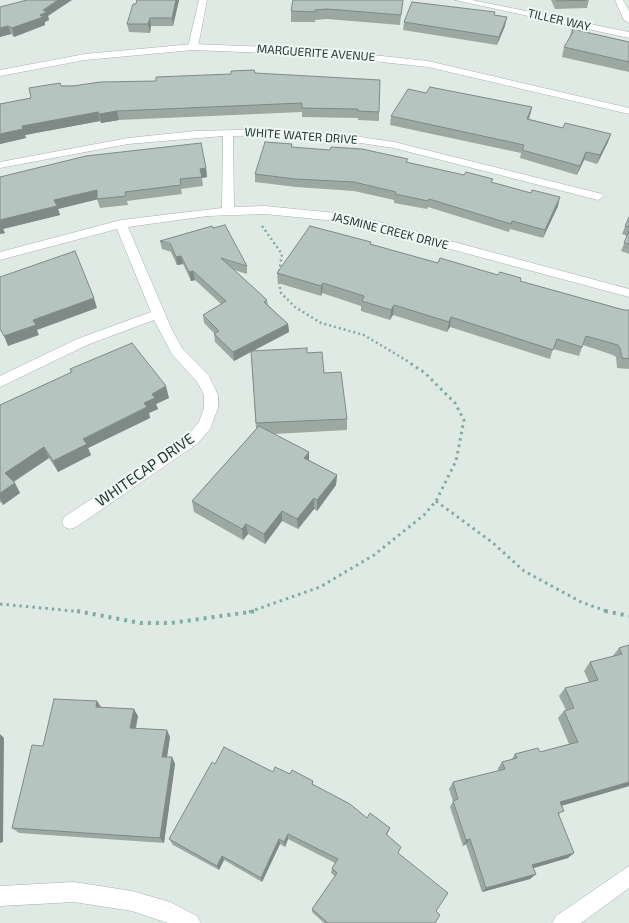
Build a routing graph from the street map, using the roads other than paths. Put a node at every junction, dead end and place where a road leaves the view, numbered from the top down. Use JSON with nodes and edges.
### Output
{"nodes":[{"id":1,"x":202,"y":0,"type":"edge"},
{"id":2,"x":459,"y":0,"type":"edge"},
{"id":3,"x":619,"y":0,"type":"edge"},
{"id":4,"x":629,"y":20,"type":"edge"},
{"id":5,"x":629,"y":35,"type":"edge"},
{"id":6,"x":193,"y":47,"type":"junction"},
{"id":7,"x":0,"y":73,"type":"edge"},
{"id":8,"x":629,"y":111,"type":"edge"},
{"id":9,"x":228,"y":133,"type":"junction"},
{"id":10,"x":0,"y":165,"type":"edge"},
{"id":11,"x":598,"y":196,"type":"dead end"},
{"id":12,"x":228,"y":210,"type":"junction"},
{"id":13,"x":121,"y":224,"type":"junction"},
{"id":14,"x":0,"y":256,"type":"edge"},
{"id":15,"x":629,"y":293,"type":"edge"},
{"id":16,"x":158,"y":314,"type":"junction"},
{"id":17,"x":0,"y":382,"type":"edge"},
{"id":18,"x":70,"y":522,"type":"dead end"},
{"id":19,"x":629,"y":876,"type":"edge"},
{"id":20,"x":0,"y":896,"type":"edge"},
{"id":21,"x":190,"y":923,"type":"edge"},
{"id":22,"x":563,"y":923,"type":"edge"}],
"edges":[{"from":1,"to":6,"type":"street"},
{"from":2,"to":5,"type":"street","name":"TILLER WAY"},
{"from":3,"to":4,"type":"street"},
{"from":6,"to":7,"type":"street","name":"MARGUERITE AVENUE"},
{"from":6,"to":8,"type":"street","name":"MARGUERITE AVENUE"},
{"from":9,"to":10,"type":"street","name":"WHITE WATER DRIVE"},
{"from":9,"to":11,"type":"street","name":"WHITE WATER DRIVE"},
{"from":9,"to":12,"type":"street"},
{"from":12,"to":13,"type":"street","name":"JASMINE CREEK DRIVE"},
{"from":12,"to":15,"type":"street","name":"JASMINE CREEK DRIVE"},
{"from":13,"to":14,"type":"street","name":"JASMINE CREEK DRIVE"},
{"from":13,"to":16,"type":"street","name":"WHITECAP DRIVE"},
{"from":16,"to":17,"type":"street"},
{"from":16,"to":18,"type":"street","name":"WHITECAP DRIVE"},
{"from":19,"to":22,"type":"street"},
{"from":20,"to":21,"type":"street"}]}
